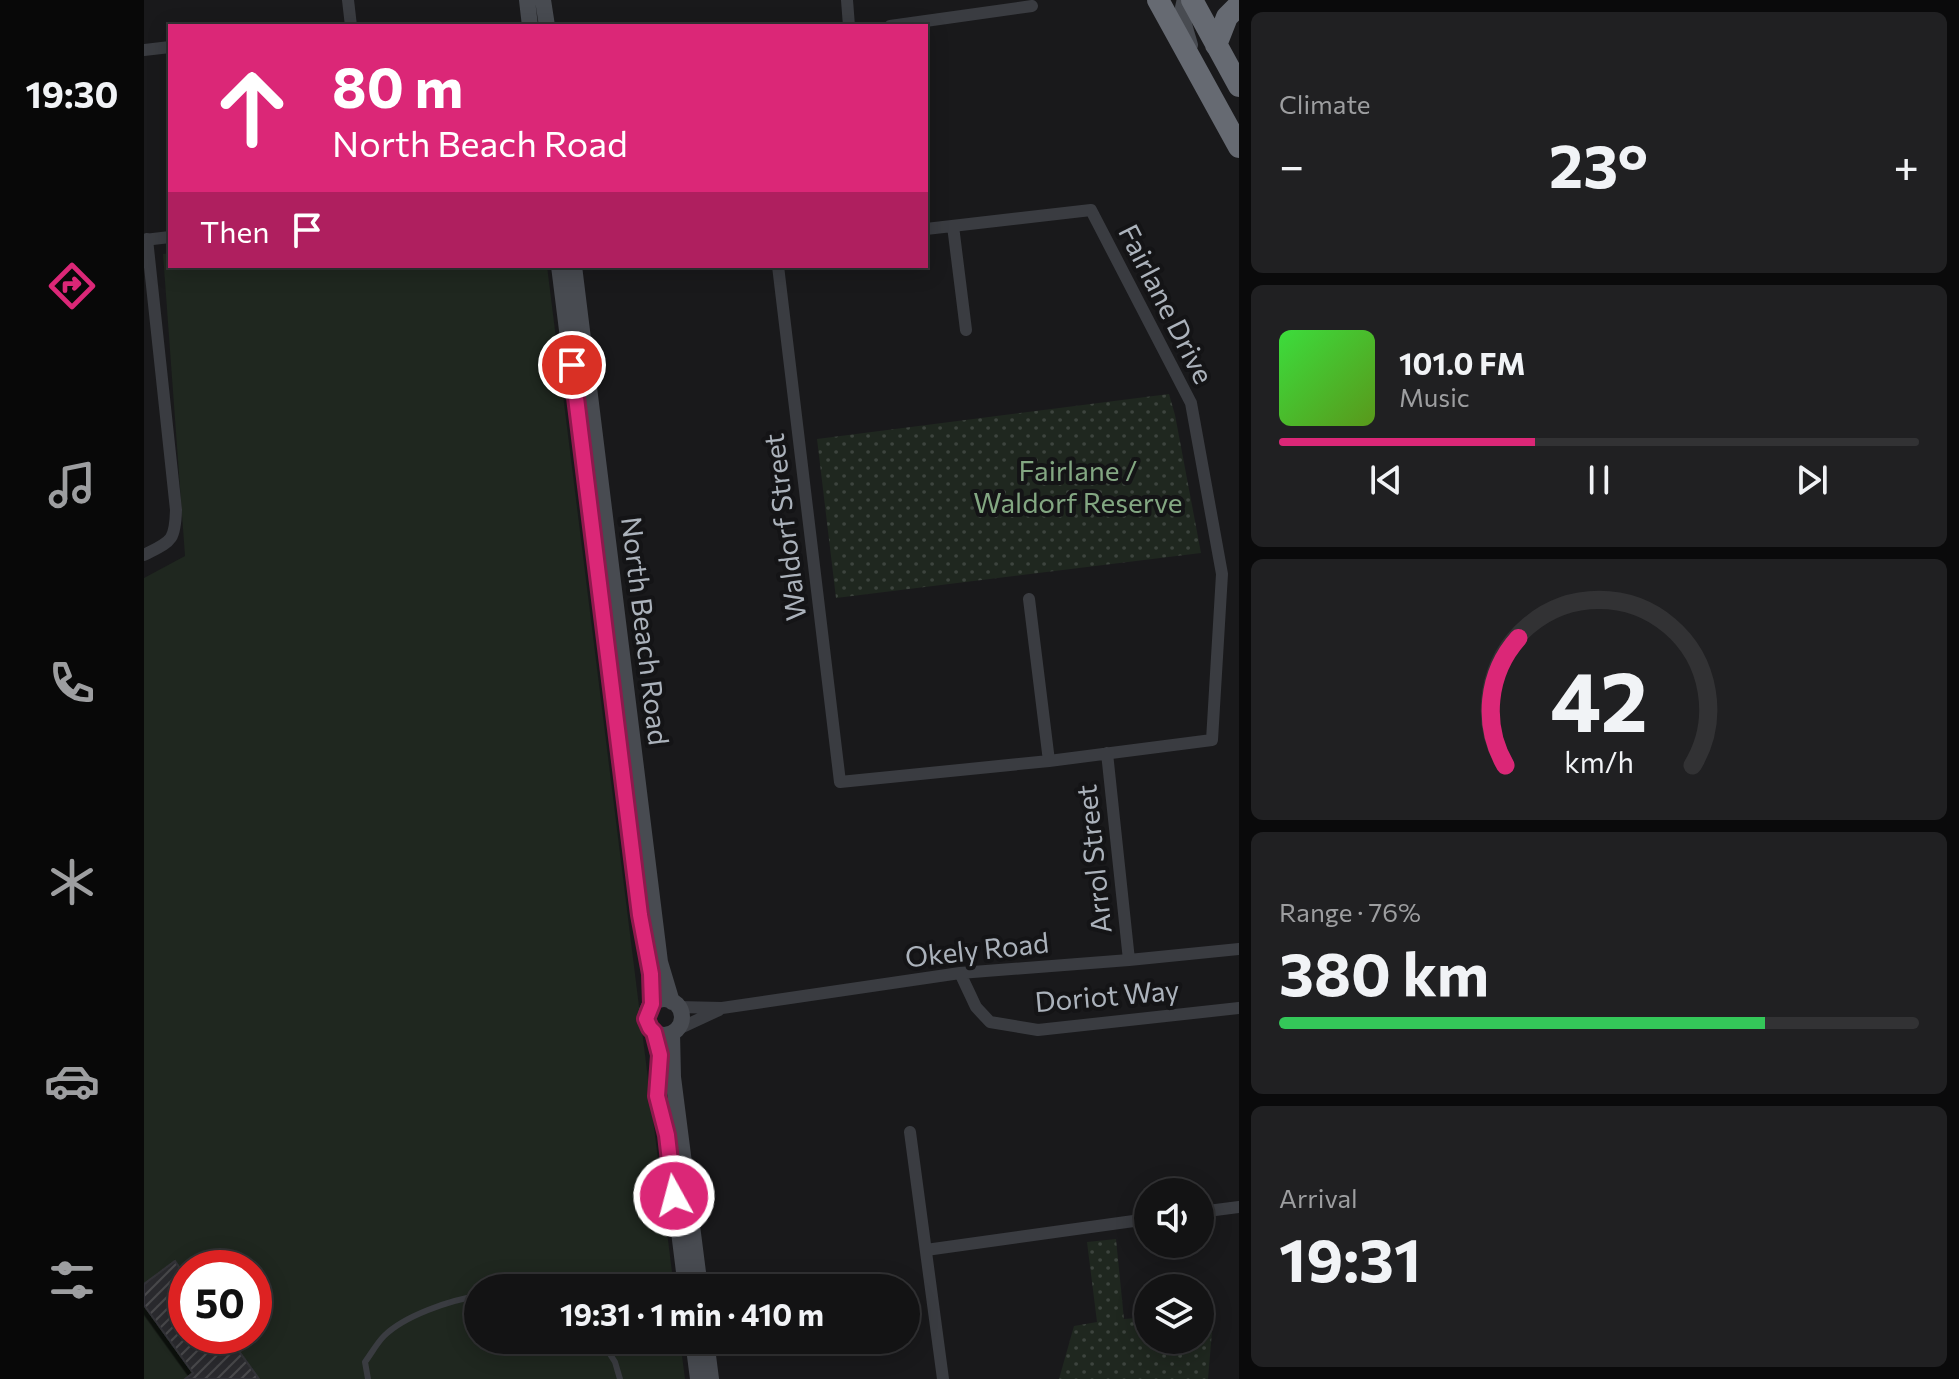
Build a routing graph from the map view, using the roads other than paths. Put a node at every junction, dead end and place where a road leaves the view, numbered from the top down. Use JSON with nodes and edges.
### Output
{"nodes":[{"id":1,"x":348,"y":0,"type":"edge"},
{"id":2,"x":527,"y":0,"type":"edge"},
{"id":3,"x":543,"y":0,"type":"edge"},
{"id":4,"x":847,"y":0,"type":"edge"},
{"id":5,"x":1158,"y":0,"type":"edge"},
{"id":6,"x":1185,"y":0,"type":"edge"},
{"id":7,"x":1192,"y":0,"type":"edge"},
{"id":8,"x":1239,"y":5,"type":"edge"},
{"id":9,"x":1032,"y":6,"type":"dead end"},
{"id":10,"x":351,"y":24,"type":"edge"},
{"id":11,"x":530,"y":24,"type":"edge"},
{"id":12,"x":547,"y":24,"type":"edge"},
{"id":13,"x":849,"y":24,"type":"edge"},
{"id":14,"x":904,"y":24,"type":"edge"},
{"id":15,"x":1216,"y":45,"type":"junction"},
{"id":16,"x":168,"y":47,"type":"edge"},
{"id":17,"x":144,"y":50,"type":"edge"},
{"id":18,"x":1197,"y":69,"type":"junction"},
{"id":19,"x":1239,"y":86,"type":"edge"},
{"id":20,"x":1239,"y":147,"type":"edge"},
{"id":21,"x":953,"y":226,"type":"junction"},
{"id":22,"x":928,"y":229,"type":"edge"},
{"id":23,"x":168,"y":237,"type":"edge"},
{"id":24,"x":146,"y":239,"type":"edge"},
{"id":25,"x":559,"y":268,"type":"edge"},
{"id":26,"x":574,"y":268,"type":"edge"},
{"id":27,"x":778,"y":268,"type":"edge"},
{"id":28,"x":966,"y":330,"type":"dead end"},
{"id":29,"x":144,"y":555,"type":"edge"},
{"id":30,"x":1029,"y":599,"type":"dead end"},
{"id":31,"x":1107,"y":753,"type":"junction"},
{"id":32,"x":1049,"y":761,"type":"junction"},
{"id":33,"x":840,"y":782,"type":"joint"},
{"id":34,"x":1239,"y":949,"type":"edge"},
{"id":35,"x":1129,"y":960,"type":"junction"},
{"id":36,"x":960,"y":973,"type":"junction"},
{"id":37,"x":652,"y":1004,"type":"junction"},
{"id":38,"x":675,"y":1004,"type":"junction"},
{"id":39,"x":722,"y":1008,"type":"junction"},
{"id":40,"x":1239,"y":1008,"type":"edge"},
{"id":41,"x":675,"y":1031,"type":"junction"},
{"id":42,"x":654,"y":1032,"type":"junction"},
{"id":43,"x":910,"y":1132,"type":"dead end"},
{"id":44,"x":1239,"y":1207,"type":"edge"},
{"id":45,"x":1214,"y":1210,"type":"edge"},
{"id":46,"x":1134,"y":1221,"type":"edge"},
{"id":47,"x":926,"y":1250,"type":"junction"},
{"id":48,"x":684,"y":1274,"type":"edge"},
{"id":49,"x":698,"y":1274,"type":"edge"},
{"id":50,"x":464,"y":1298,"type":"edge"},
{"id":51,"x":610,"y":1354,"type":"edge"},
{"id":52,"x":695,"y":1354,"type":"edge"},
{"id":53,"x":708,"y":1354,"type":"edge"},
{"id":54,"x":368,"y":1379,"type":"edge"},
{"id":55,"x":620,"y":1379,"type":"edge"},
{"id":56,"x":698,"y":1379,"type":"edge"},
{"id":57,"x":711,"y":1379,"type":"edge"},
{"id":58,"x":943,"y":1379,"type":"edge"}],
"edges":[{"from":1,"to":10,"type":"street"},
{"from":2,"to":11,"type":"main road"},
{"from":3,"to":12,"type":"main road"},
{"from":4,"to":13,"type":"street"},
{"from":5,"to":18,"type":"highway"},
{"from":6,"to":18,"type":"main road"},
{"from":7,"to":15,"type":"highway"},
{"from":8,"to":15,"type":"highway"},
{"from":9,"to":14,"type":"street"},
{"from":15,"to":19,"type":"highway"},
{"from":16,"to":17,"type":"street"},
{"from":18,"to":20,"type":"highway"},
{"from":21,"to":22,"type":"street","name":"Fairlane Drive"},
{"from":21,"to":28,"type":"street"},
{"from":21,"to":31,"type":"street","name":"Fairlane Drive"},
{"from":23,"to":24,"type":"street"},
{"from":24,"to":29,"type":"street"},
{"from":25,"to":37,"type":"main road","name":"North Beach Road"},
{"from":26,"to":38,"type":"main road","name":"North Beach Road"},
{"from":27,"to":33,"type":"street","name":"Waldorf Street"},
{"from":30,"to":32,"type":"street"},
{"from":31,"to":32,"type":"street","name":"Fairlane Drive"},
{"from":31,"to":35,"type":"street","name":"Arrol Street"},
{"from":32,"to":33,"type":"street","name":"Fairlane Drive"},
{"from":34,"to":35,"type":"street","name":"Okely Road"},
{"from":35,"to":36,"type":"street","name":"Okely Road"},
{"from":36,"to":39,"type":"street","name":"Okely Road"},
{"from":36,"to":40,"type":"street","name":"Doriot Way"},
{"from":37,"to":38,"type":"main road"},
{"from":37,"to":42,"type":"main road"},
{"from":38,"to":39,"type":"street","name":"Okely Road"},
{"from":38,"to":41,"type":"main road"},
{"from":39,"to":41,"type":"street","name":"Okely Road"},
{"from":41,"to":42,"type":"main road"},
{"from":41,"to":49,"type":"main road"},
{"from":42,"to":48,"type":"main road"},
{"from":43,"to":47,"type":"street"},
{"from":44,"to":45,"type":"street"},
{"from":46,"to":47,"type":"street"},
{"from":47,"to":58,"type":"street"},
{"from":50,"to":54,"type":"lane"},
{"from":51,"to":55,"type":"lane"},
{"from":52,"to":56,"type":"main road"},
{"from":53,"to":57,"type":"main road"}]}
